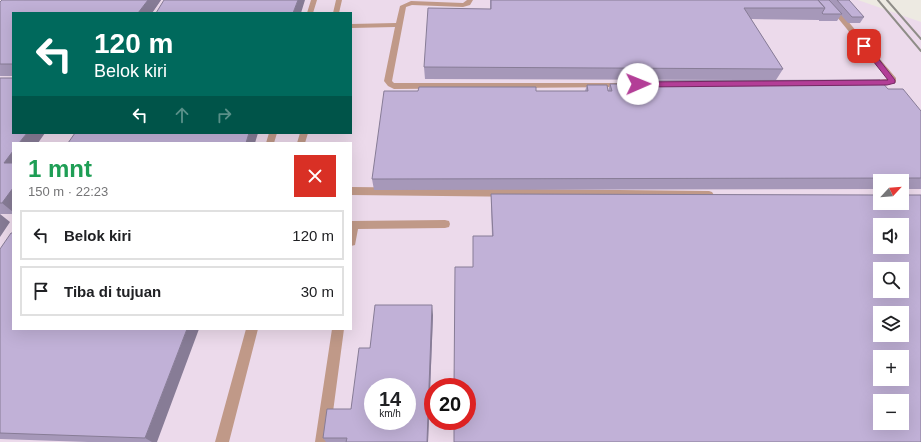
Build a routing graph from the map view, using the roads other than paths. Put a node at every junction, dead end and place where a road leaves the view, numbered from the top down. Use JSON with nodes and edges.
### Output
{"nodes":[{"id":1,"x":314,"y":0,"type":"edge"},
{"id":2,"x":339,"y":0,"type":"edge"},
{"id":3,"x":470,"y":0,"type":"edge"},
{"id":4,"x":826,"y":0,"type":"edge"},
{"id":5,"x":310,"y":12,"type":"edge"},
{"id":6,"x":336,"y":12,"type":"edge"},
{"id":7,"x":398,"y":25,"type":"junction"},
{"id":8,"x":352,"y":26,"type":"edge"},
{"id":9,"x":863,"y":83,"type":"edge"},
{"id":10,"x":633,"y":84,"type":"edge"},
{"id":11,"x":352,"y":191,"type":"edge"},
{"id":12,"x":722,"y":195,"type":"edge"},
{"id":13,"x":445,"y":224,"type":"dead end"},
{"id":14,"x":352,"y":225,"type":"edge"},
{"id":15,"x":252,"y":330,"type":"edge"},
{"id":16,"x":338,"y":330,"type":"edge"},
{"id":17,"x":222,"y":442,"type":"edge"},
{"id":18,"x":322,"y":442,"type":"edge"}],
"edges":[{"from":1,"to":5,"type":"street"},
{"from":2,"to":6,"type":"street"},
{"from":3,"to":7,"type":"street"},
{"from":4,"to":9,"type":"street"},
{"from":7,"to":8,"type":"street"},
{"from":7,"to":10,"type":"street"},
{"from":11,"to":12,"type":"street"},
{"from":13,"to":14,"type":"street"},
{"from":15,"to":17,"type":"street"},
{"from":16,"to":18,"type":"street"}]}
